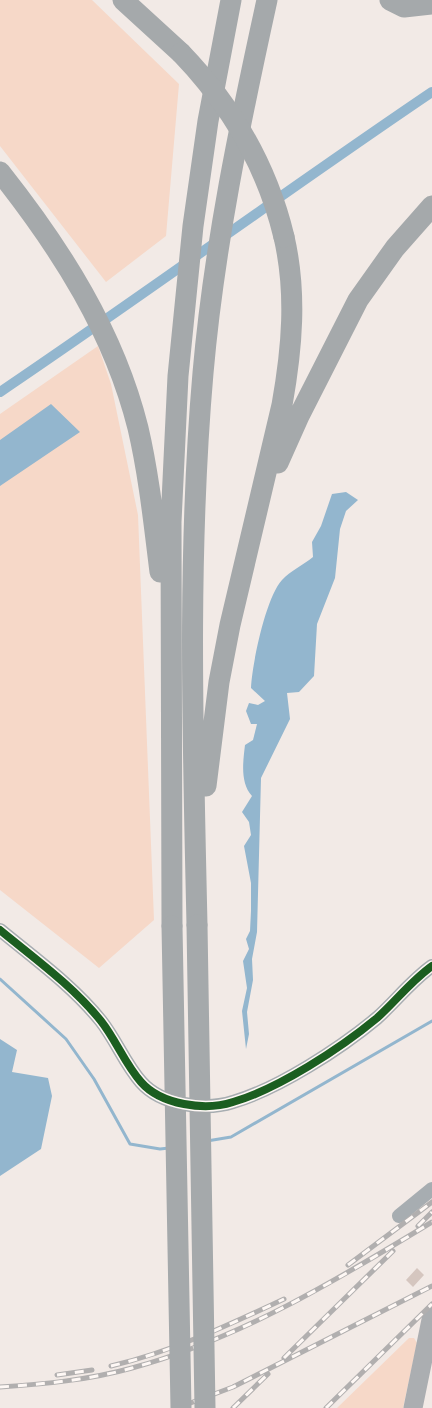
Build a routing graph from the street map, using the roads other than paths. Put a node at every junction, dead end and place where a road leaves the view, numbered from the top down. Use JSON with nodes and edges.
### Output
{"nodes":[{"id":1,"x":123,"y":0,"type":"edge"},
{"id":2,"x":232,"y":0,"type":"edge"},
{"id":3,"x":267,"y":0,"type":"edge"},
{"id":4,"x":390,"y":0,"type":"edge"},
{"id":5,"x":432,"y":4,"type":"edge"},
{"id":6,"x":0,"y":172,"type":"edge"},
{"id":7,"x":432,"y":206,"type":"edge"},
{"id":8,"x":257,"y":509,"type":"junction"},
{"id":9,"x":172,"y":618,"type":"junction"},
{"id":10,"x":196,"y":807,"type":"junction"},
{"id":11,"x":0,"y":930,"type":"edge"},
{"id":12,"x":432,"y":966,"type":"edge"},
{"id":13,"x":432,"y":1188,"type":"edge"},
{"id":14,"x":399,"y":1216,"type":"dead end"},
{"id":15,"x":432,"y":1315,"type":"edge"},
{"id":16,"x":181,"y":1408,"type":"edge"},
{"id":17,"x":205,"y":1408,"type":"edge"},
{"id":18,"x":413,"y":1408,"type":"edge"}],
"edges":[{"from":1,"to":8,"type":"highway","bridge":true},
{"from":2,"to":9,"type":"highway"},
{"from":3,"to":10,"type":"highway"},
{"from":4,"to":5,"type":"highway"},
{"from":6,"to":9,"type":"highway"},
{"from":7,"to":8,"type":"highway"},
{"from":8,"to":10,"type":"highway"},
{"from":9,"to":16,"type":"highway","bridge":true},
{"from":10,"to":17,"type":"highway","bridge":true},
{"from":11,"to":12,"type":"street"},
{"from":13,"to":14,"type":"street"},
{"from":15,"to":18,"type":"main road"}]}
